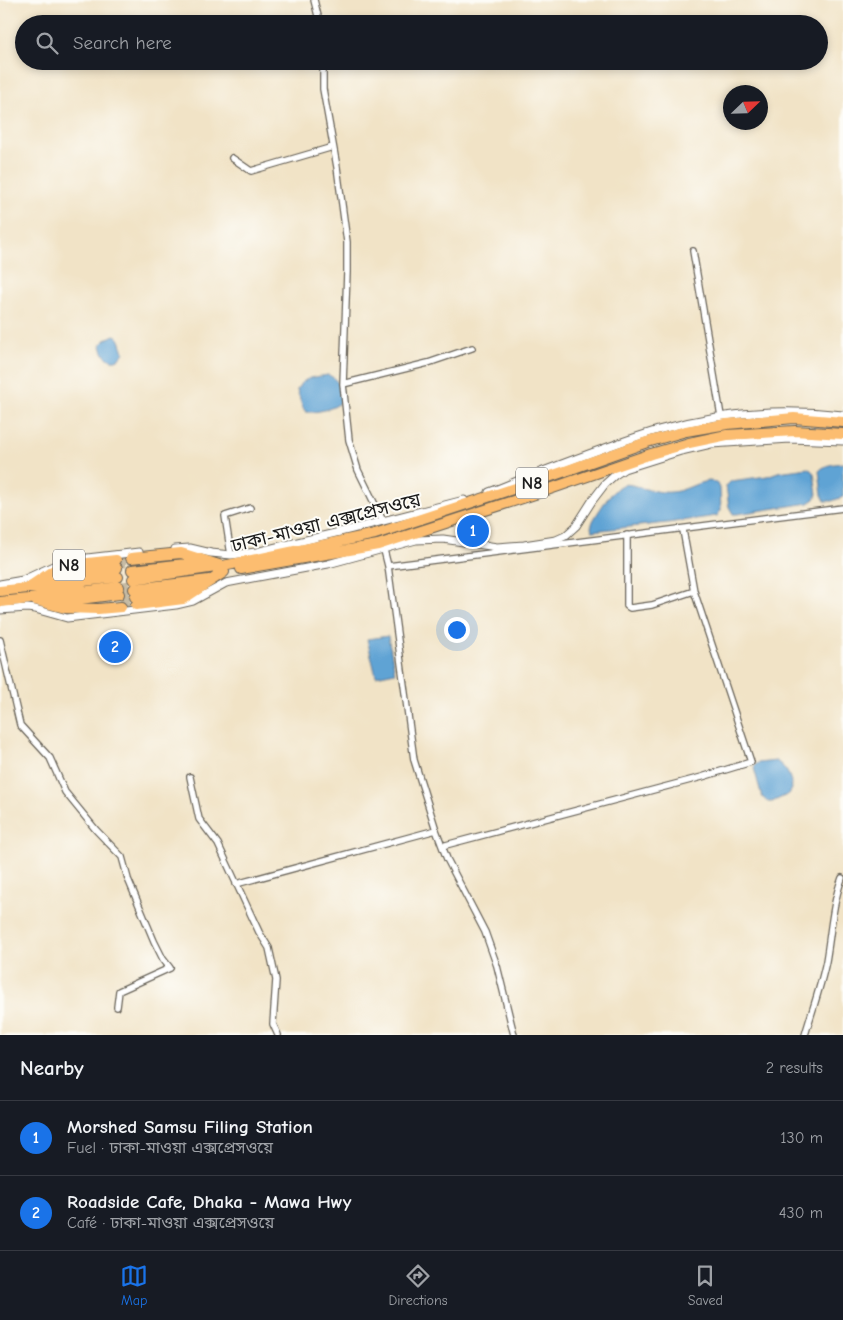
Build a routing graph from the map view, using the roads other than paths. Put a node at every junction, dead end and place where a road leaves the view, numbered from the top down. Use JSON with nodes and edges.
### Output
{"nodes":[{"id":1,"x":314,"y":0,"type":"edge"},
{"id":2,"x":318,"y":15,"type":"edge"},
{"id":3,"x":323,"y":70,"type":"edge"},
{"id":4,"x":333,"y":147,"type":"junction"},
{"id":5,"x":232,"y":158,"type":"dead end"},
{"id":6,"x":693,"y":251,"type":"dead end"},
{"id":7,"x":472,"y":348,"type":"dead end"},
{"id":8,"x":343,"y":384,"type":"junction"},
{"id":9,"x":843,"y":415,"type":"edge"},
{"id":10,"x":721,"y":416,"type":"junction"},
{"id":11,"x":843,"y":422,"type":"edge"},
{"id":12,"x":843,"y":434,"type":"edge"},
{"id":13,"x":843,"y":441,"type":"edge"},
{"id":14,"x":250,"y":508,"type":"dead end"},
{"id":15,"x":843,"y":508,"type":"edge"},
{"id":16,"x":383,"y":521,"type":"junction"},
{"id":17,"x":683,"y":530,"type":"junction"},
{"id":18,"x":627,"y":536,"type":"junction"},
{"id":19,"x":384,"y":550,"type":"junction"},
{"id":20,"x":231,"y":555,"type":"junction"},
{"id":21,"x":218,"y":566,"type":"junction"},
{"id":22,"x":388,"y":566,"type":"junction"},
{"id":23,"x":40,"y":580,"type":"junction"},
{"id":24,"x":133,"y":582,"type":"junction"},
{"id":25,"x":209,"y":582,"type":"junction"},
{"id":26,"x":118,"y":583,"type":"junction"},
{"id":27,"x":0,"y":584,"type":"edge"},
{"id":28,"x":0,"y":591,"type":"edge"},
{"id":29,"x":694,"y":591,"type":"junction"},
{"id":30,"x":0,"y":602,"type":"edge"},
{"id":31,"x":47,"y":603,"type":"junction"},
{"id":32,"x":0,"y":610,"type":"edge"},
{"id":33,"x":0,"y":640,"type":"edge"},
{"id":34,"x":190,"y":777,"type":"dead end"},
{"id":35,"x":436,"y":830,"type":"junction"},
{"id":36,"x":442,"y":846,"type":"junction"},
{"id":37,"x":841,"y":878,"type":"edge"},
{"id":38,"x":236,"y":884,"type":"junction"},
{"id":39,"x":117,"y":1007,"type":"dead end"},
{"id":40,"x":278,"y":1035,"type":"edge"},
{"id":41,"x":514,"y":1035,"type":"edge"},
{"id":42,"x":805,"y":1035,"type":"edge"}],
"edges":[{"from":1,"to":2,"type":"street"},
{"from":3,"to":4,"type":"street"},
{"from":4,"to":5,"type":"street"},
{"from":4,"to":8,"type":"street"},
{"from":6,"to":10,"type":"street"},
{"from":7,"to":8,"type":"street"},
{"from":8,"to":16,"type":"street"},
{"from":9,"to":10,"type":"street"},
{"from":10,"to":16,"type":"street"},
{"from":11,"to":21,"type":"highway","name":"ঢাকা-মাওয়া এক্সপ্রেসওয়ে","number":"N8"},
{"from":12,"to":21,"type":"highway","name":"ঢাকা-মাওয়া এক্সপ্রেসওয়ে","number":"N8"},
{"from":13,"to":19,"type":"street"},
{"from":14,"to":20,"type":"street"},
{"from":15,"to":17,"type":"street"},
{"from":16,"to":20,"type":"street"},
{"from":17,"to":18,"type":"street"},
{"from":17,"to":29,"type":"street"},
{"from":18,"to":22,"type":"street"},
{"from":18,"to":29,"type":"street"},
{"from":19,"to":22,"type":"street"},
{"from":19,"to":32,"type":"street"},
{"from":20,"to":27,"type":"street"},
{"from":21,"to":24,"type":"highway","name":"ঢাকা-মাওয়া এক্সপ্রেসওয়ে","number":"N8"},
{"from":21,"to":24,"type":"highway","name":"ঢাকা-মাওয়া এক্সপ্রেসওয়ে","number":"N8"},
{"from":21,"to":24,"type":"highway","name":"ঢাকা-মাওয়া এক্সপ্রেসওয়ে","number":"N8"},
{"from":21,"to":25,"type":"highway","name":"ঢাকা-মাওয়া এক্সপ্রেসওয়ে","number":"N8"},
{"from":22,"to":35,"type":"street"},
{"from":23,"to":26,"type":"highway","number":"N8"},
{"from":23,"to":26,"type":"highway","number":"N8"},
{"from":23,"to":28,"type":"highway","number":"N8"},
{"from":24,"to":25,"type":"highway","name":"ঢাকা-মাওয়া এক্সপ্রেসওয়ে","number":"N8"},
{"from":24,"to":25,"type":"highway","name":"ঢাকা-মাওয়া এক্সপ্রেসওয়ে","number":"N8"},
{"from":26,"to":31,"type":"highway","number":"N8"},
{"from":26,"to":31,"type":"highway","number":"N8"},
{"from":26,"to":31,"type":"highway","number":"N8"},
{"from":29,"to":36,"type":"street"},
{"from":30,"to":31,"type":"highway","number":"N8"},
{"from":33,"to":39,"type":"street"},
{"from":34,"to":38,"type":"street"},
{"from":35,"to":36,"type":"street"},
{"from":35,"to":38,"type":"street"},
{"from":36,"to":41,"type":"street"},
{"from":37,"to":42,"type":"street"},
{"from":38,"to":40,"type":"street"}]}
